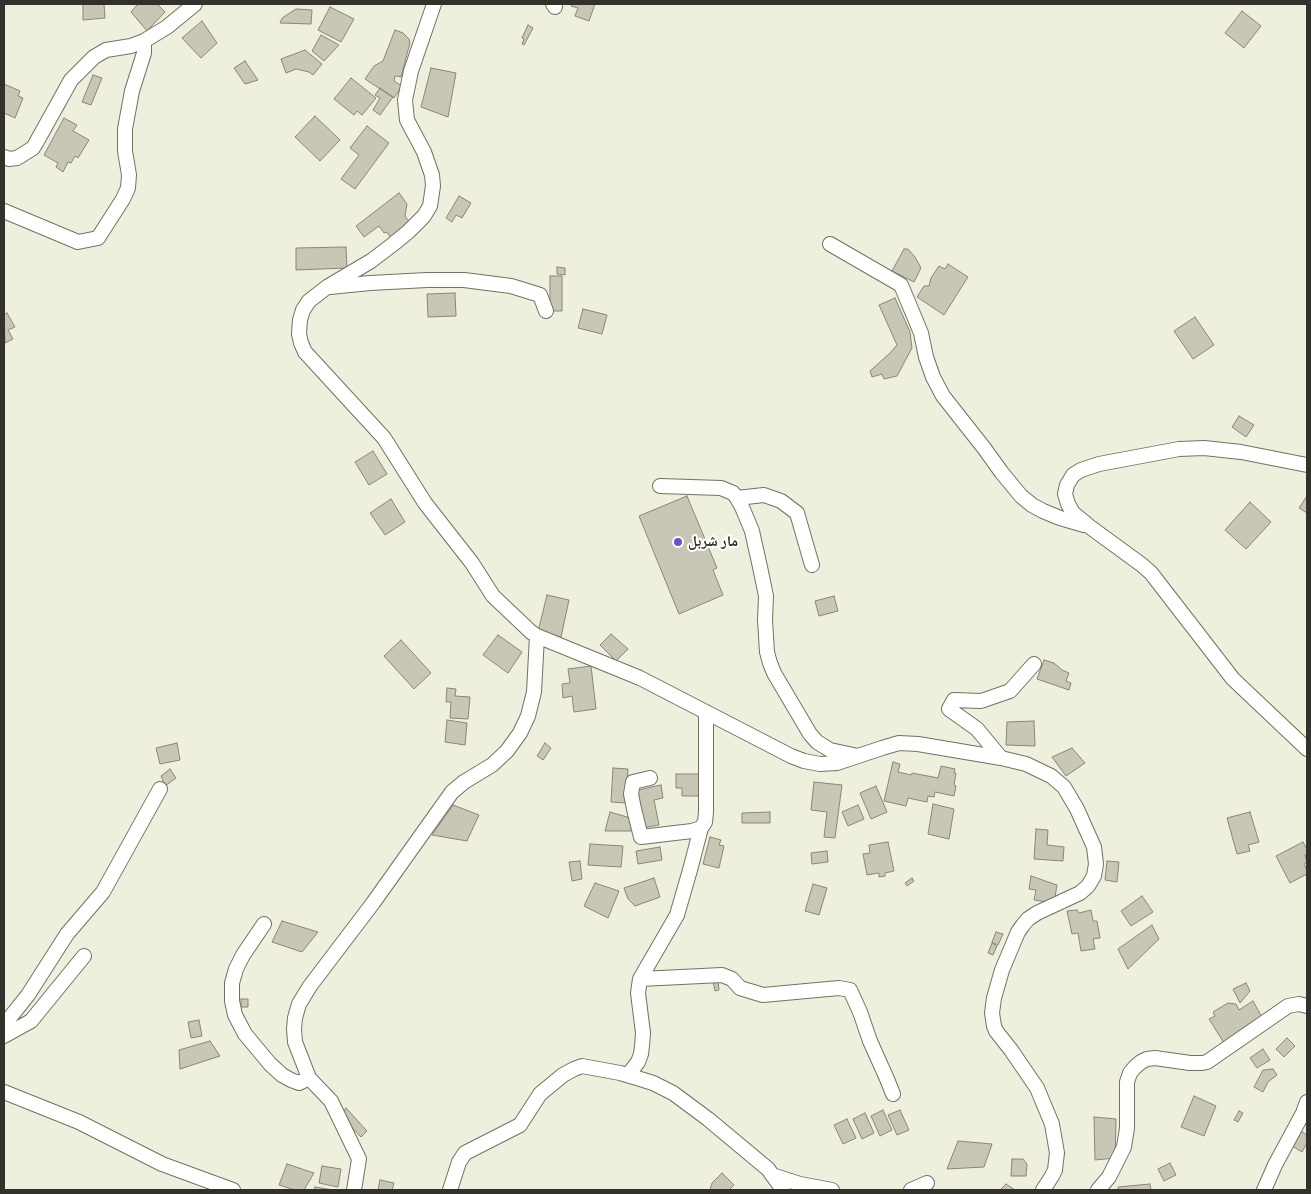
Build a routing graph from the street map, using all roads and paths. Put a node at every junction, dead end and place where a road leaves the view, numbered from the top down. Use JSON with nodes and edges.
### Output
{"nodes":[{"id":1,"x":195,"y":4,"type":"edge"},
{"id":2,"x":434,"y":4,"type":"edge"},
{"id":3,"x":144,"y":41,"type":"junction"},
{"id":4,"x":4,"y":157,"type":"edge"},
{"id":5,"x":4,"y":211,"type":"edge"},
{"id":6,"x":830,"y":244,"type":"dead end"},
{"id":7,"x":327,"y":287,"type":"junction"},
{"id":8,"x":546,"y":311,"type":"dead end"},
{"id":9,"x":1307,"y":465,"type":"edge"},
{"id":10,"x":660,"y":486,"type":"dead end"},
{"id":11,"x":737,"y":498,"type":"junction"},
{"id":12,"x":1090,"y":527,"type":"junction"},
{"id":13,"x":812,"y":566,"type":"dead end"},
{"id":14,"x":537,"y":636,"type":"junction"},
{"id":15,"x":1034,"y":664,"type":"dead end"},
{"id":16,"x":706,"y":712,"type":"junction"},
{"id":17,"x":1307,"y":749,"type":"edge"},
{"id":18,"x":858,"y":756,"type":"junction"},
{"id":19,"x":1001,"y":758,"type":"junction"},
{"id":20,"x":650,"y":778,"type":"dead end"},
{"id":21,"x":160,"y":789,"type":"dead end"},
{"id":22,"x":701,"y":828,"type":"junction"},
{"id":23,"x":264,"y":924,"type":"dead end"},
{"id":24,"x":84,"y":956,"type":"dead end"},
{"id":25,"x":640,"y":979,"type":"junction"},
{"id":26,"x":1307,"y":1006,"type":"edge"},
{"id":27,"x":4,"y":1025,"type":"edge"},
{"id":28,"x":4,"y":1036,"type":"edge"},
{"id":29,"x":628,"y":1075,"type":"junction"},
{"id":30,"x":309,"y":1078,"type":"junction"},
{"id":31,"x":4,"y":1092,"type":"edge"},
{"id":32,"x":893,"y":1094,"type":"dead end"},
{"id":33,"x":1307,"y":1102,"type":"edge"},
{"id":34,"x":772,"y":1175,"type":"junction"},
{"id":35,"x":927,"y":1183,"type":"dead end"},
{"id":36,"x":233,"y":1190,"type":"edge"},
{"id":37,"x":354,"y":1190,"type":"edge"},
{"id":38,"x":450,"y":1190,"type":"edge"},
{"id":39,"x":783,"y":1190,"type":"edge"},
{"id":40,"x":832,"y":1190,"type":"edge"},
{"id":41,"x":911,"y":1190,"type":"edge"},
{"id":42,"x":1043,"y":1190,"type":"edge"},
{"id":43,"x":1098,"y":1190,"type":"edge"},
{"id":44,"x":1264,"y":1190,"type":"edge"}],
"edges":[{"from":1,"to":3,"type":"street"},
{"from":2,"to":7,"type":"street"},
{"from":3,"to":4,"type":"street"},
{"from":3,"to":5,"type":"street"},
{"from":6,"to":12,"type":"street"},
{"from":7,"to":8,"type":"street"},
{"from":7,"to":14,"type":"street"},
{"from":9,"to":12,"type":"street"},
{"from":10,"to":11,"type":"street"},
{"from":11,"to":13,"type":"street"},
{"from":11,"to":18,"type":"street"},
{"from":12,"to":17,"type":"street"},
{"from":14,"to":16,"type":"street"},
{"from":14,"to":30,"type":"street"},
{"from":15,"to":19,"type":"street"},
{"from":16,"to":18,"type":"street"},
{"from":16,"to":22,"type":"street"},
{"from":18,"to":19,"type":"street"},
{"from":19,"to":42,"type":"street"},
{"from":20,"to":22,"type":"street"},
{"from":21,"to":27,"type":"street"},
{"from":22,"to":25,"type":"street"},
{"from":23,"to":30,"type":"street"},
{"from":24,"to":28,"type":"street"},
{"from":25,"to":29,"type":"street"},
{"from":25,"to":32,"type":"street"},
{"from":26,"to":43,"type":"street"},
{"from":29,"to":34,"type":"street"},
{"from":29,"to":38,"type":"street"},
{"from":30,"to":37,"type":"street"},
{"from":31,"to":36,"type":"street"},
{"from":33,"to":44,"type":"street"},
{"from":34,"to":39,"type":"street"},
{"from":34,"to":40,"type":"street"},
{"from":35,"to":41,"type":"street"}]}
